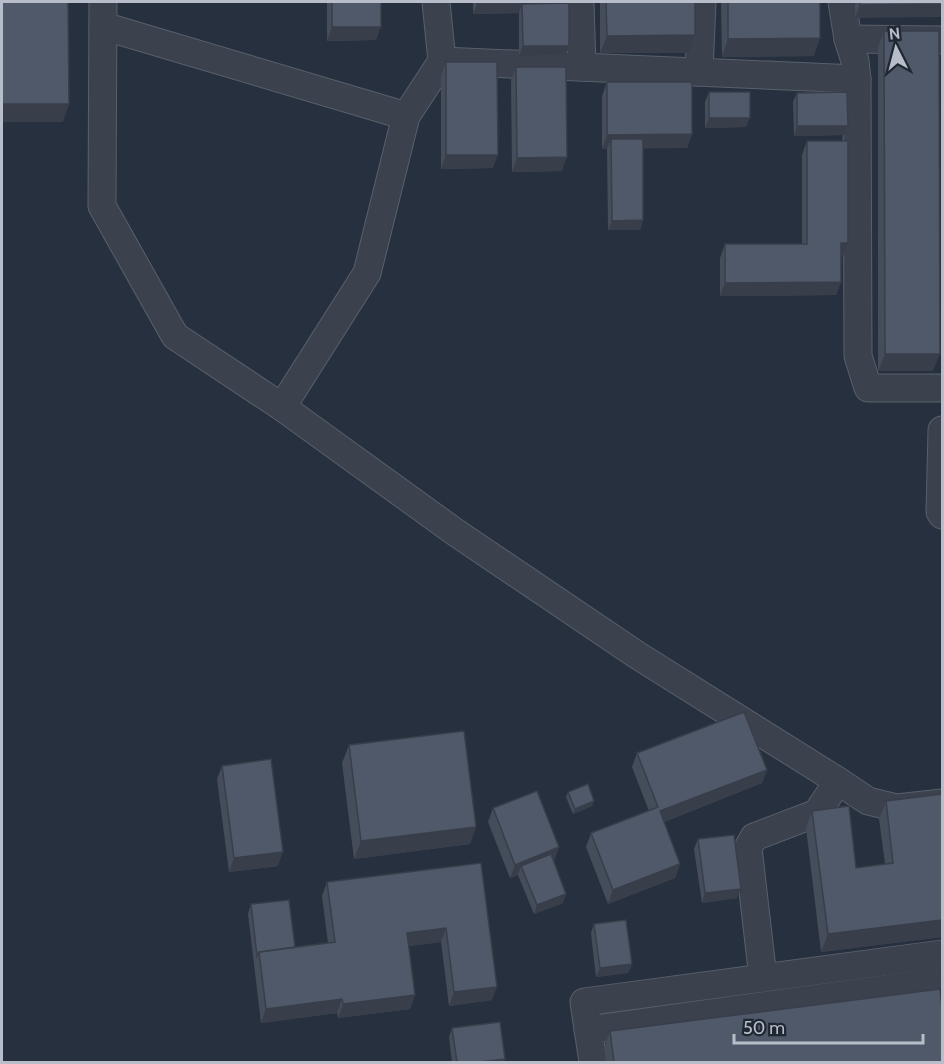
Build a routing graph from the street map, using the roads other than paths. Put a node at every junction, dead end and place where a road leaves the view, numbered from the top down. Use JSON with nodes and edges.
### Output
{"nodes":[{"id":1,"x":436,"y":2,"type":"edge"},
{"id":2,"x":580,"y":2,"type":"edge"},
{"id":3,"x":702,"y":2,"type":"edge"},
{"id":4,"x":842,"y":2,"type":"edge"},
{"id":5,"x":103,"y":14,"type":"edge"},
{"id":6,"x":848,"y":39,"type":"junction"},
{"id":7,"x":942,"y":40,"type":"edge"},
{"id":8,"x":441,"y":61,"type":"junction"},
{"id":9,"x":582,"y":67,"type":"junction"},
{"id":10,"x":699,"y":72,"type":"junction"},
{"id":11,"x":857,"y":79,"type":"junction"},
{"id":12,"x":406,"y":116,"type":"junction"},
{"id":13,"x":942,"y":388,"type":"edge"},
{"id":14,"x":282,"y":406,"type":"junction"},
{"id":15,"x":942,"y":430,"type":"edge"},
{"id":16,"x":942,"y":515,"type":"edge"},
{"id":17,"x":838,"y":781,"type":"junction"},
{"id":18,"x":942,"y":803,"type":"edge"},
{"id":19,"x":942,"y":954,"type":"edge"},
{"id":20,"x":763,"y":978,"type":"junction"},
{"id":21,"x":942,"y":981,"type":"edge"},
{"id":22,"x":588,"y":1030,"type":"junction"},
{"id":23,"x":593,"y":1062,"type":"edge"}],
"edges":[{"from":1,"to":8,"type":"street"},
{"from":2,"to":9,"type":"street"},
{"from":3,"to":10,"type":"street"},
{"from":4,"to":6,"type":"street"},
{"from":5,"to":12,"type":"street"},
{"from":5,"to":14,"type":"street"},
{"from":6,"to":7,"type":"street"},
{"from":6,"to":11,"type":"street"},
{"from":8,"to":9,"type":"street"},
{"from":8,"to":12,"type":"street"},
{"from":9,"to":10,"type":"street"},
{"from":10,"to":11,"type":"street"},
{"from":11,"to":13,"type":"street"},
{"from":12,"to":14,"type":"street"},
{"from":14,"to":17,"type":"street"},
{"from":15,"to":16,"type":"street"},
{"from":17,"to":18,"type":"street"},
{"from":17,"to":20,"type":"street"},
{"from":19,"to":20,"type":"street"},
{"from":20,"to":22,"type":"street"},
{"from":21,"to":22,"type":"street"},
{"from":22,"to":23,"type":"street"}]}
